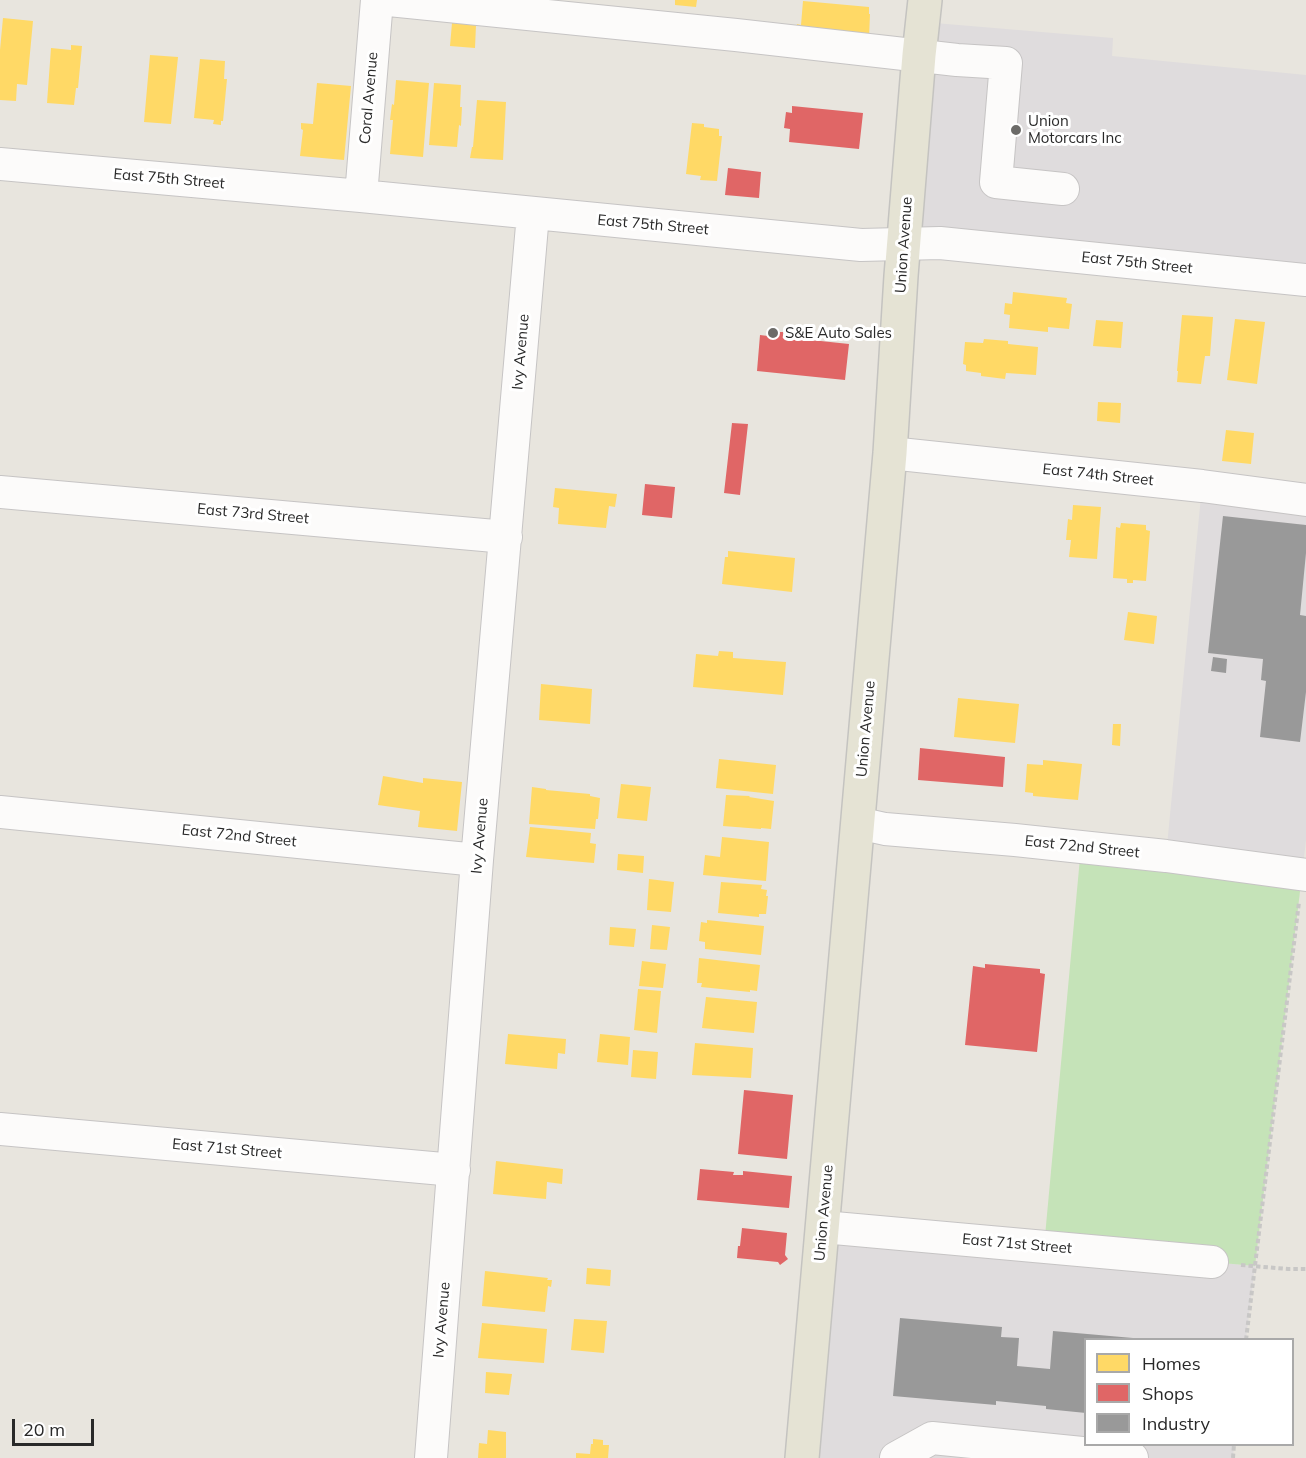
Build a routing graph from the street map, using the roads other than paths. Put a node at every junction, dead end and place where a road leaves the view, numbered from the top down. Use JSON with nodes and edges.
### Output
{"nodes":[{"id":1,"x":377,"y":0,"type":"edge"},
{"id":2,"x":389,"y":0,"type":"edge"},
{"id":3,"x":925,"y":0,"type":"edge"},
{"id":4,"x":919,"y":55,"type":"junction"},
{"id":5,"x":0,"y":164,"type":"edge"},
{"id":6,"x":1063,"y":189,"type":"dead end"},
{"id":7,"x":361,"y":196,"type":"junction"},
{"id":8,"x":533,"y":214,"type":"junction"},
{"id":9,"x":904,"y":243,"type":"junction"},
{"id":10,"x":1306,"y":280,"type":"edge"},
{"id":11,"x":890,"y":453,"type":"junction"},
{"id":12,"x":0,"y":492,"type":"edge"},
{"id":13,"x":1306,"y":500,"type":"edge"},
{"id":14,"x":506,"y":537,"type":"junction"},
{"id":15,"x":0,"y":812,"type":"edge"},
{"id":16,"x":858,"y":823,"type":"junction"},
{"id":17,"x":477,"y":860,"type":"junction"},
{"id":18,"x":1303,"y":884,"type":"edge"},
{"id":19,"x":0,"y":1129,"type":"edge"},
{"id":20,"x":454,"y":1170,"type":"junction"},
{"id":21,"x":823,"y":1227,"type":"junction"},
{"id":22,"x":1212,"y":1262,"type":"road end"},
{"id":23,"x":431,"y":1458,"type":"edge"},
{"id":24,"x":802,"y":1458,"type":"edge"},
{"id":25,"x":896,"y":1458,"type":"edge"},
{"id":26,"x":1132,"y":1458,"type":"edge"}],
"edges":[{"from":1,"to":7,"type":"street","name":"Coral Avenue"},
{"from":2,"to":4,"type":"street"},
{"from":3,"to":4,"type":"main road","name":"Union Avenue"},
{"from":4,"to":6,"type":"street"},
{"from":4,"to":9,"type":"main road","name":"Union Avenue"},
{"from":5,"to":7,"type":"street","name":"East 75th Street"},
{"from":7,"to":8,"type":"street","name":"East 75th Street"},
{"from":8,"to":9,"type":"street","name":"East 75th Street"},
{"from":8,"to":14,"type":"street","name":"Ivy Avenue"},
{"from":9,"to":10,"type":"street","name":"East 75th Street"},
{"from":9,"to":11,"type":"main road","name":"Union Avenue"},
{"from":11,"to":13,"type":"street","name":"East 74th Street"},
{"from":11,"to":16,"type":"main road","name":"Union Avenue"},
{"from":12,"to":14,"type":"street","name":"East 73rd Street"},
{"from":14,"to":17,"type":"street","name":"Ivy Avenue"},
{"from":15,"to":17,"type":"street","name":"East 72nd Street"},
{"from":16,"to":18,"type":"street","name":"East 72nd Street"},
{"from":16,"to":21,"type":"main road","name":"Union Avenue"},
{"from":17,"to":20,"type":"street","name":"Ivy Avenue"},
{"from":19,"to":20,"type":"street","name":"East 71st Street"},
{"from":20,"to":23,"type":"street","name":"Ivy Avenue"},
{"from":21,"to":22,"type":"street","name":"East 71st Street"},
{"from":21,"to":24,"type":"main road","name":"Union Avenue"},
{"from":25,"to":26,"type":"street"}]}
